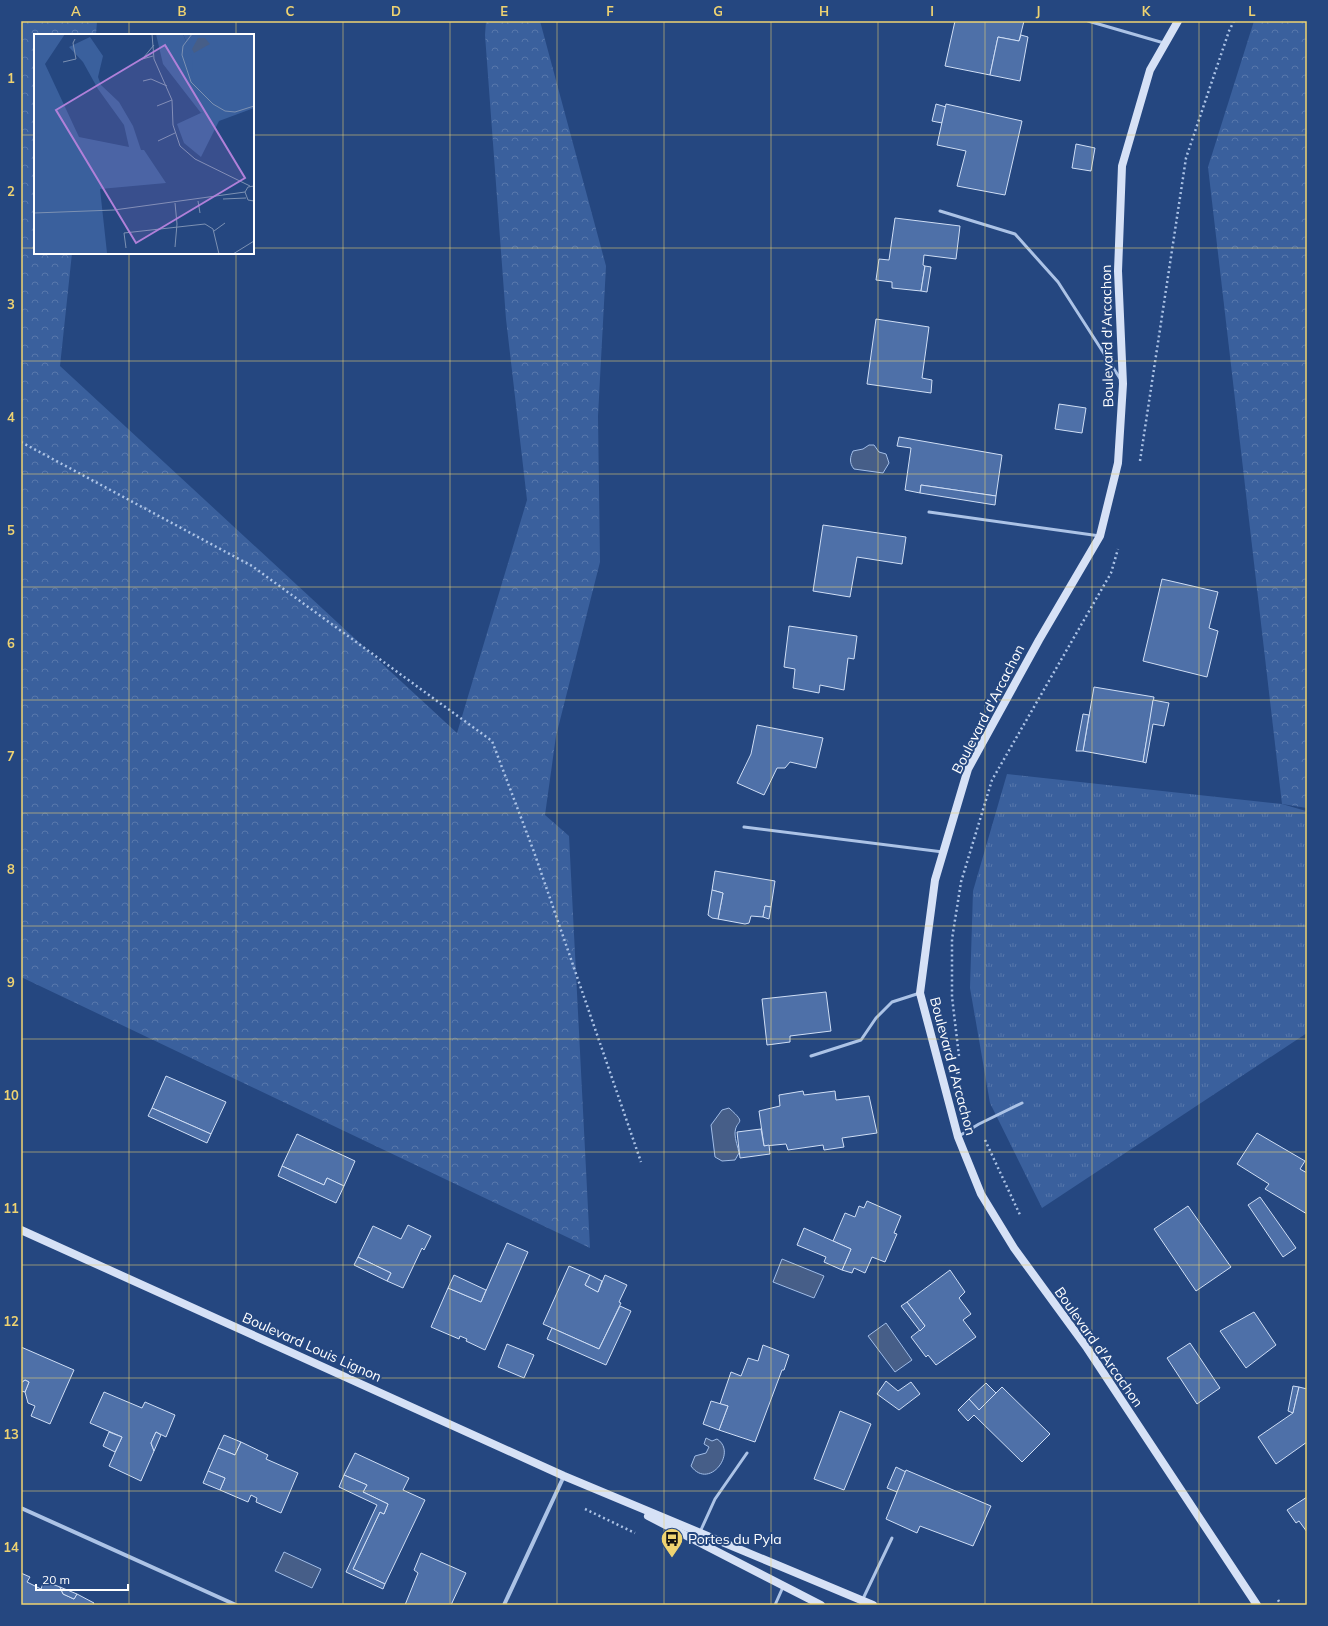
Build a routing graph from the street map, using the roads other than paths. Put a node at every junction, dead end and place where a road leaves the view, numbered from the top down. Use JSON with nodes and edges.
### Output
{"nodes":[{"id":1,"x":1088,"y":21,"type":"edge"},
{"id":2,"x":1178,"y":21,"type":"edge"},
{"id":3,"x":1164,"y":43,"type":"junction"},
{"id":4,"x":940,"y":211,"type":"dead end"},
{"id":5,"x":1123,"y":384,"type":"junction"},
{"id":6,"x":929,"y":512,"type":"dead end"},
{"id":7,"x":1100,"y":536,"type":"junction"},
{"id":8,"x":744,"y":827,"type":"dead end"},
{"id":9,"x":943,"y":852,"type":"junction"},
{"id":10,"x":920,"y":993,"type":"junction"},
{"id":11,"x":811,"y":1056,"type":"dead end"},
{"id":12,"x":1022,"y":1104,"type":"dead end"},
{"id":13,"x":958,"y":1137,"type":"junction"},
{"id":14,"x":21,"y":1230,"type":"edge"},
{"id":15,"x":747,"y":1453,"type":"dead end"},
{"id":16,"x":564,"y":1476,"type":"junction"},
{"id":17,"x":592,"y":1488,"type":"junction"},
{"id":18,"x":21,"y":1508,"type":"edge"},
{"id":19,"x":699,"y":1532,"type":"junction"},
{"id":20,"x":892,"y":1538,"type":"dead end"},
{"id":21,"x":784,"y":1586,"type":"junction"},
{"id":22,"x":861,"y":1602,"type":"edge"},
{"id":23,"x":236,"y":1605,"type":"edge"},
{"id":24,"x":504,"y":1605,"type":"edge"},
{"id":25,"x":775,"y":1605,"type":"edge"},
{"id":26,"x":821,"y":1605,"type":"edge"},
{"id":27,"x":873,"y":1605,"type":"edge"},
{"id":28,"x":1257,"y":1605,"type":"edge"}],
"edges":[{"from":1,"to":3,"type":"lane"},
{"from":2,"to":3,"type":"main road","name":"Boulevard d'Arcachon"},
{"from":3,"to":5,"type":"main road","name":"Boulevard d'Arcachon"},
{"from":4,"to":5,"type":"lane"},
{"from":5,"to":7,"type":"main road","name":"Boulevard d'Arcachon"},
{"from":6,"to":7,"type":"lane"},
{"from":7,"to":9,"type":"main road","name":"Boulevard d'Arcachon"},
{"from":8,"to":9,"type":"lane"},
{"from":9,"to":10,"type":"main road","name":"Boulevard d'Arcachon"},
{"from":10,"to":11,"type":"lane"},
{"from":10,"to":13,"type":"main road","name":"Boulevard d'Arcachon"},
{"from":12,"to":13,"type":"lane"},
{"from":13,"to":28,"type":"main road","name":"Boulevard d'Arcachon"},
{"from":14,"to":16,"type":"main road","name":"Boulevard Louis Lignon"},
{"from":15,"to":19,"type":"lane"},
{"from":16,"to":17,"type":"main road","name":"Boulevard Louis Lignon"},
{"from":16,"to":24,"type":"street"},
{"from":17,"to":19,"type":"main road"},
{"from":17,"to":21,"type":"main road"},
{"from":18,"to":23,"type":"street"},
{"from":19,"to":22,"type":"main road"},
{"from":20,"to":22,"type":"lane"},
{"from":21,"to":25,"type":"lane"},
{"from":21,"to":26,"type":"main road"},
{"from":22,"to":27,"type":"main road"}]}
